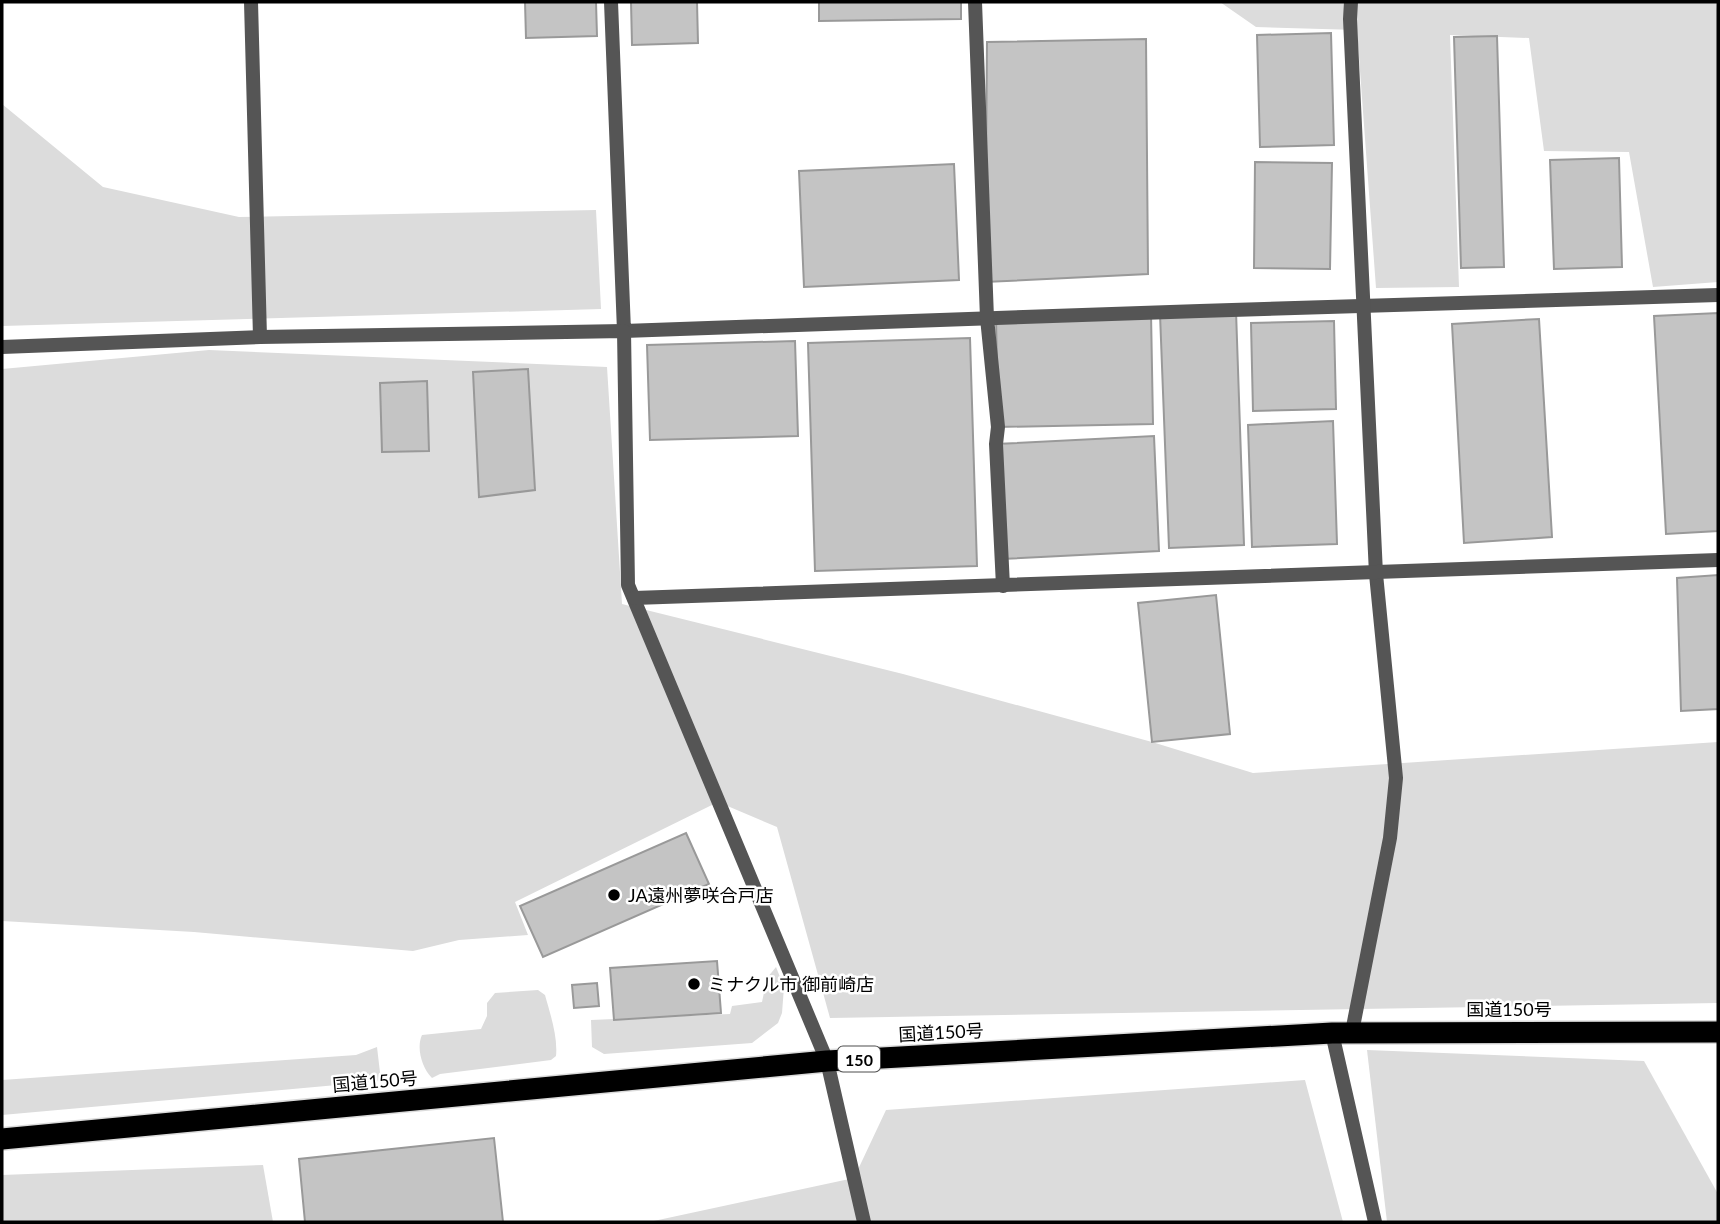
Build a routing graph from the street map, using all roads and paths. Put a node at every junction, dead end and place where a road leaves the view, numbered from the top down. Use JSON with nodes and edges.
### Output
{"nodes":[{"id":1,"x":251,"y":2,"type":"edge"},
{"id":2,"x":611,"y":2,"type":"edge"},
{"id":3,"x":975,"y":2,"type":"edge"},
{"id":4,"x":1351,"y":2,"type":"edge"},
{"id":5,"x":1718,"y":295,"type":"edge"},
{"id":6,"x":1363,"y":305,"type":"junction"},
{"id":7,"x":987,"y":318,"type":"junction"},
{"id":8,"x":624,"y":331,"type":"junction"},
{"id":9,"x":260,"y":337,"type":"junction"},
{"id":10,"x":2,"y":348,"type":"edge"},
{"id":11,"x":1718,"y":560,"type":"edge"},
{"id":12,"x":1376,"y":574,"type":"junction"},
{"id":13,"x":1003,"y":586,"type":"junction"},
{"id":14,"x":634,"y":598,"type":"junction"},
{"id":15,"x":1718,"y":1032,"type":"edge"},
{"id":16,"x":1342,"y":1033,"type":"junction"},
{"id":17,"x":827,"y":1061,"type":"junction"},
{"id":18,"x":2,"y":1139,"type":"edge"},
{"id":19,"x":864,"y":1222,"type":"edge"},
{"id":20,"x":1375,"y":1222,"type":"edge"}],
"edges":[{"from":1,"to":9,"type":"street"},
{"from":2,"to":8,"type":"street"},
{"from":3,"to":7,"type":"street"},
{"from":4,"to":6,"type":"street"},
{"from":5,"to":6,"type":"street"},
{"from":6,"to":7,"type":"street"},
{"from":6,"to":12,"type":"street"},
{"from":7,"to":8,"type":"street"},
{"from":7,"to":13,"type":"street"},
{"from":8,"to":9,"type":"street"},
{"from":8,"to":14,"type":"street"},
{"from":9,"to":10,"type":"street"},
{"from":11,"to":12,"type":"street"},
{"from":12,"to":13,"type":"street"},
{"from":12,"to":16,"type":"street"},
{"from":13,"to":14,"type":"street"},
{"from":14,"to":17,"type":"street"},
{"from":15,"to":16,"type":"highway","name":"国道150号","number":"150"},
{"from":16,"to":17,"type":"highway","name":"国道150号","number":"150"},
{"from":16,"to":20,"type":"street"},
{"from":17,"to":18,"type":"highway","name":"国道150号","number":"150"},
{"from":17,"to":19,"type":"street"}]}
